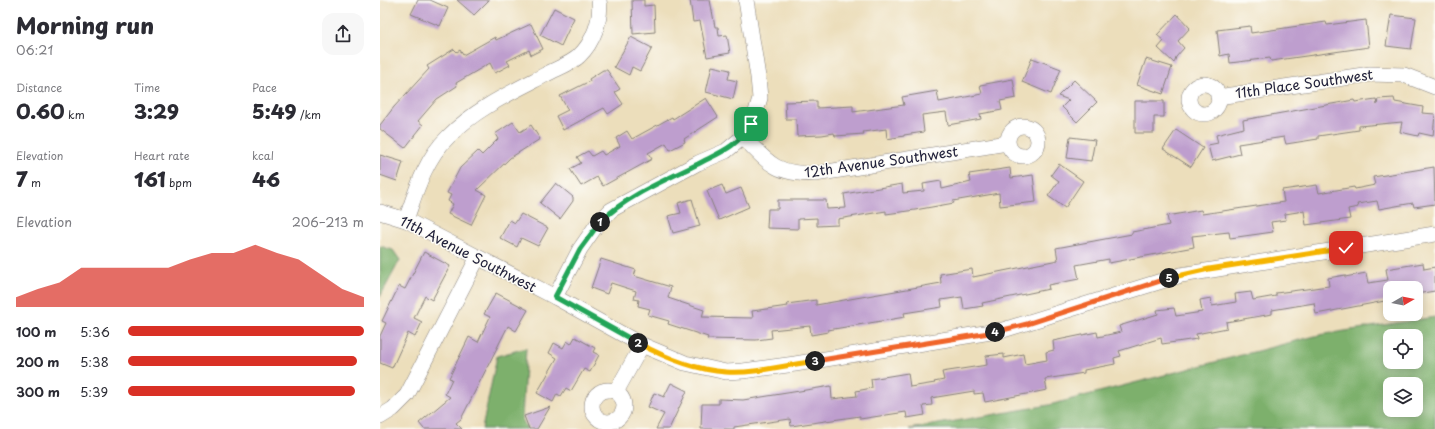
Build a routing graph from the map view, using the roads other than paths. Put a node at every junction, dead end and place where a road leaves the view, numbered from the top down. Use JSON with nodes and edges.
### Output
{"nodes":[{"id":1,"x":600,"y":0,"type":"edge"},
{"id":2,"x":746,"y":0,"type":"edge"},
{"id":3,"x":1435,"y":86,"type":"edge"},
{"id":4,"x":1218,"y":97,"type":"dead end"},
{"id":5,"x":743,"y":137,"type":"junction"},
{"id":6,"x":1007,"y":143,"type":"dead end"},
{"id":7,"x":380,"y":212,"type":"edge"},
{"id":8,"x":406,"y":220,"type":"junction"},
{"id":9,"x":1435,"y":234,"type":"edge"},
{"id":10,"x":478,"y":259,"type":"junction"},
{"id":11,"x":555,"y":297,"type":"junction"},
{"id":12,"x":642,"y":345,"type":"junction"},
{"id":13,"x":616,"y":392,"type":"dead end"},
{"id":14,"x":380,"y":417,"type":"edge"}],
"edges":[{"from":1,"to":8,"type":"street"},
{"from":2,"to":5,"type":"street"},
{"from":3,"to":4,"type":"street","name":"11th Place Southwest"},
{"from":5,"to":6,"type":"street","name":"12th Avenue Southwest"},
{"from":5,"to":11,"type":"street"},
{"from":7,"to":8,"type":"street","name":"11th Avenue Southwest"},
{"from":8,"to":10,"type":"street","name":"11th Avenue Southwest"},
{"from":9,"to":12,"type":"street","name":"11th Avenue Southwest"},
{"from":10,"to":11,"type":"street","name":"11th Avenue Southwest"},
{"from":10,"to":14,"type":"street"},
{"from":11,"to":12,"type":"street","name":"11th Avenue Southwest"},
{"from":12,"to":13,"type":"street"}]}
